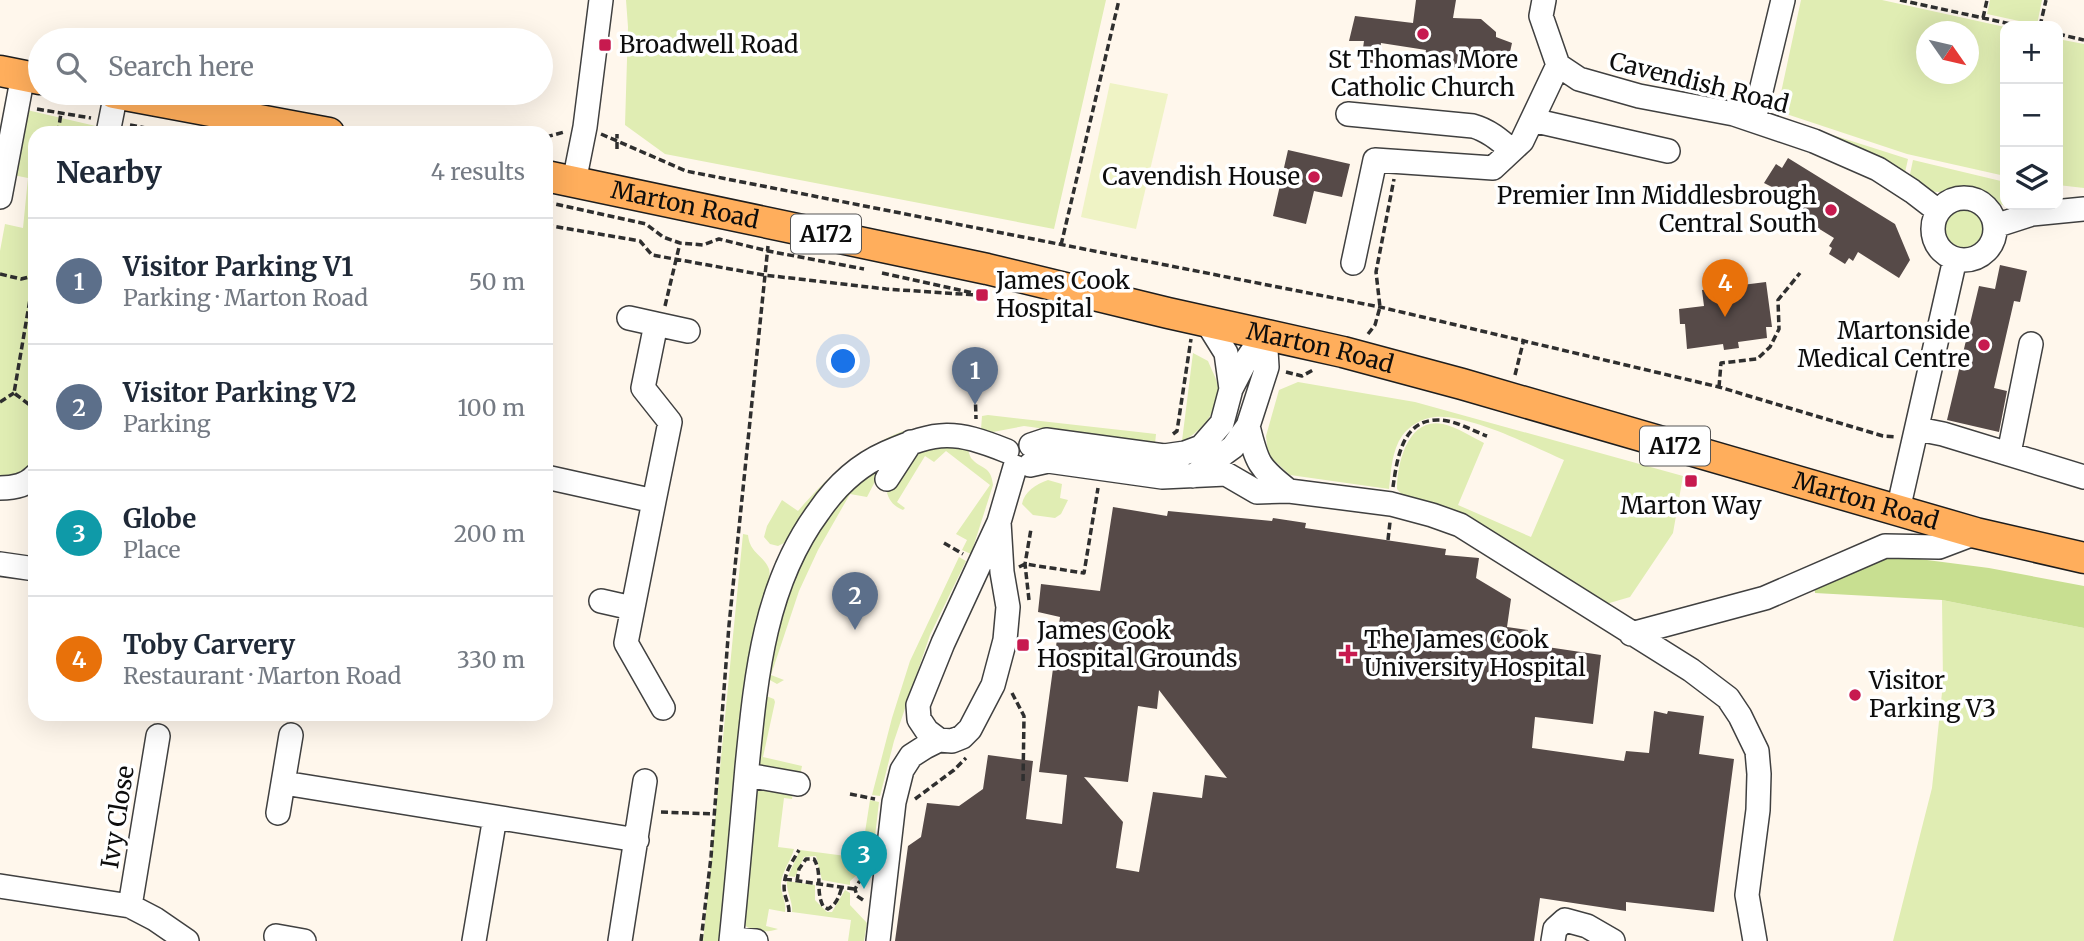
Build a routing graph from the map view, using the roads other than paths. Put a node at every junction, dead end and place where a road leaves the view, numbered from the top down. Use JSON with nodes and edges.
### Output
{"nodes":[{"id":1,"x":601,"y":0,"type":"edge"},
{"id":2,"x":1544,"y":0,"type":"edge"},
{"id":3,"x":1783,"y":0,"type":"edge"},
{"id":4,"x":1558,"y":65,"type":"junction"},
{"id":5,"x":21,"y":75,"type":"edge"},
{"id":6,"x":112,"y":110,"type":"edge"},
{"id":7,"x":1348,"y":114,"type":"dead end"},
{"id":8,"x":1532,"y":120,"type":"junction"},
{"id":9,"x":1754,"y":120,"type":"junction"},
{"id":10,"x":263,"y":126,"type":"edge"},
{"id":11,"x":1511,"y":150,"type":"junction"},
{"id":12,"x":1668,"y":151,"type":"dead end"},
{"id":13,"x":560,"y":179,"type":"edge"},
{"id":14,"x":0,"y":197,"type":"edge"},
{"id":15,"x":2084,"y":209,"type":"edge"},
{"id":16,"x":1938,"y":211,"type":"junction"},
{"id":17,"x":1995,"y":226,"type":"junction"},
{"id":18,"x":1955,"y":259,"type":"junction"},
{"id":19,"x":1353,"y":263,"type":"dead end"},
{"id":20,"x":629,"y":318,"type":"dead end"},
{"id":21,"x":1200,"y":320,"type":"junction"},
{"id":22,"x":659,"y":325,"type":"junction"},
{"id":23,"x":688,"y":331,"type":"dead end"},
{"id":24,"x":1265,"y":333,"type":"junction"},
{"id":25,"x":2031,"y":344,"type":"dead end"},
{"id":26,"x":1231,"y":389,"type":"junction"},
{"id":27,"x":1248,"y":426,"type":"junction"},
{"id":28,"x":1918,"y":429,"type":"junction"},
{"id":29,"x":911,"y":442,"type":"junction"},
{"id":30,"x":2009,"y":453,"type":"junction"},
{"id":31,"x":1021,"y":457,"type":"junction"},
{"id":32,"x":1193,"y":476,"type":"junction"},
{"id":33,"x":2084,"y":477,"type":"edge"},
{"id":34,"x":553,"y":479,"type":"edge"},
{"id":35,"x":887,"y":479,"type":"dead end"},
{"id":36,"x":28,"y":482,"type":"edge"},
{"id":37,"x":0,"y":488,"type":"edge"},
{"id":38,"x":1289,"y":491,"type":"junction"},
{"id":39,"x":654,"y":501,"type":"junction"},
{"id":40,"x":1898,"y":510,"type":"junction"},
{"id":41,"x":999,"y":522,"type":"junction"},
{"id":42,"x":1976,"y":533,"type":"junction"},
{"id":43,"x":2084,"y":558,"type":"edge"},
{"id":44,"x":0,"y":564,"type":"edge"},
{"id":45,"x":28,"y":568,"type":"edge"},
{"id":46,"x":601,"y":601,"type":"dead end"},
{"id":47,"x":632,"y":608,"type":"junction"},
{"id":48,"x":1632,"y":634,"type":"junction"},
{"id":49,"x":663,"y":708,"type":"dead end"},
{"id":50,"x":291,"y":734,"type":"dead end"},
{"id":51,"x":158,"y":736,"type":"dead end"},
{"id":52,"x":939,"y":740,"type":"junction"},
{"id":53,"x":747,"y":775,"type":"junction"},
{"id":54,"x":645,"y":781,"type":"dead end"},
{"id":55,"x":284,"y":783,"type":"junction"},
{"id":56,"x":799,"y":784,"type":"dead end"},
{"id":57,"x":278,"y":813,"type":"dead end"},
{"id":58,"x":495,"y":817,"type":"junction"},
{"id":59,"x":637,"y":840,"type":"junction"},
{"id":60,"x":0,"y":886,"type":"edge"},
{"id":61,"x":130,"y":906,"type":"junction"},
{"id":62,"x":276,"y":936,"type":"dead end"},
{"id":63,"x":731,"y":940,"type":"edge"},
{"id":64,"x":187,"y":941,"type":"edge"},
{"id":65,"x":304,"y":941,"type":"edge"},
{"id":66,"x":474,"y":941,"type":"edge"},
{"id":67,"x":620,"y":941,"type":"edge"},
{"id":68,"x":756,"y":941,"type":"edge"},
{"id":69,"x":878,"y":941,"type":"edge"},
{"id":70,"x":1553,"y":941,"type":"edge"},
{"id":71,"x":1613,"y":941,"type":"edge"},
{"id":72,"x":1755,"y":941,"type":"edge"}],
"edges":[{"from":1,"to":13,"type":"street"},
{"from":2,"to":4,"type":"street"},
{"from":3,"to":9,"type":"street"},
{"from":4,"to":8,"type":"street"},
{"from":4,"to":9,"type":"street","name":"Cavendish Road"},
{"from":5,"to":14,"type":"street"},
{"from":6,"to":10,"type":"main road"},
{"from":7,"to":11,"type":"street"},
{"from":8,"to":11,"type":"street"},
{"from":8,"to":12,"type":"street"},
{"from":9,"to":16,"type":"street","name":"Cavendish Road"},
{"from":11,"to":19,"type":"street"},
{"from":13,"to":21,"type":"main road","name":"Marton Road","number":"A172"},
{"from":15,"to":17,"type":"street"},
{"from":16,"to":17,"type":"street"},
{"from":16,"to":18,"type":"street"},
{"from":17,"to":18,"type":"street"},
{"from":18,"to":28,"type":"street"},
{"from":20,"to":22,"type":"street"},
{"from":21,"to":24,"type":"main road","name":"Marton Road","number":"A172"},
{"from":21,"to":26,"type":"street"},
{"from":22,"to":23,"type":"street"},
{"from":22,"to":39,"type":"street"},
{"from":24,"to":26,"type":"street"},
{"from":24,"to":27,"type":"street"},
{"from":24,"to":40,"type":"main road","name":"Marton Road","number":"A172"},
{"from":25,"to":30,"type":"street"},
{"from":26,"to":31,"type":"street"},
{"from":27,"to":32,"type":"street"},
{"from":27,"to":38,"type":"street"},
{"from":28,"to":30,"type":"street"},
{"from":28,"to":40,"type":"street"},
{"from":29,"to":31,"type":"street"},
{"from":29,"to":35,"type":"street"},
{"from":29,"to":53,"type":"street"},
{"from":30,"to":33,"type":"street"},
{"from":31,"to":32,"type":"street"},
{"from":31,"to":41,"type":"street"},
{"from":32,"to":38,"type":"street"},
{"from":34,"to":39,"type":"street"},
{"from":36,"to":37,"type":"street"},
{"from":38,"to":48,"type":"street"},
{"from":39,"to":47,"type":"street"},
{"from":40,"to":42,"type":"main road","name":"Marton Road","number":"A172"},
{"from":41,"to":52,"type":"street"},
{"from":41,"to":52,"type":"street"},
{"from":42,"to":43,"type":"main road","name":"Marton Road","number":"A172"},
{"from":42,"to":48,"type":"street"},
{"from":44,"to":45,"type":"street"},
{"from":46,"to":47,"type":"street"},
{"from":47,"to":49,"type":"street"},
{"from":48,"to":72,"type":"street"},
{"from":50,"to":55,"type":"street"},
{"from":51,"to":61,"type":"street","name":"Ivy Close"},
{"from":52,"to":69,"type":"street"},
{"from":53,"to":56,"type":"street"},
{"from":53,"to":63,"type":"street"},
{"from":54,"to":59,"type":"street"},
{"from":55,"to":57,"type":"street"},
{"from":55,"to":58,"type":"street"},
{"from":58,"to":59,"type":"street"},
{"from":58,"to":66,"type":"street"},
{"from":59,"to":67,"type":"street"},
{"from":60,"to":61,"type":"street"},
{"from":61,"to":64,"type":"street"},
{"from":62,"to":65,"type":"street"},
{"from":63,"to":68,"type":"street"},
{"from":70,"to":71,"type":"street"}]}
